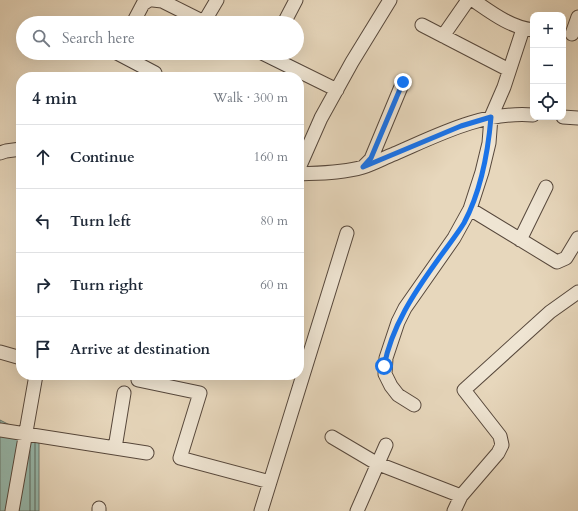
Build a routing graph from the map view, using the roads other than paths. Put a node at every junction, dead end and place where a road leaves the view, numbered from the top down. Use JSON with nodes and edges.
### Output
{"nodes":[{"id":1,"x":149,"y":0,"type":"edge"},
{"id":2,"x":153,"y":0,"type":"edge"},
{"id":3,"x":217,"y":0,"type":"edge"},
{"id":4,"x":296,"y":0,"type":"edge"},
{"id":5,"x":390,"y":0,"type":"edge"},
{"id":6,"x":468,"y":0,"type":"edge"},
{"id":7,"x":474,"y":0,"type":"edge"},
{"id":8,"x":137,"y":16,"type":"edge"},
{"id":9,"x":191,"y":16,"type":"edge"},
{"id":10,"x":209,"y":16,"type":"edge"},
{"id":11,"x":288,"y":16,"type":"edge"},
{"id":12,"x":578,"y":16,"type":"edge"},
{"id":13,"x":422,"y":25,"type":"dead end"},
{"id":14,"x":528,"y":29,"type":"edge"},
{"id":15,"x":571,"y":34,"type":"edge"},
{"id":16,"x":444,"y":36,"type":"junction"},
{"id":17,"x":130,"y":60,"type":"edge"},
{"id":18,"x":277,"y":60,"type":"edge"},
{"id":19,"x":509,"y":70,"type":"junction"},
{"id":20,"x":153,"y":72,"type":"edge"},
{"id":21,"x":301,"y":72,"type":"edge"},
{"id":22,"x":304,"y":74,"type":"edge"},
{"id":23,"x":403,"y":82,"type":"dead end"},
{"id":24,"x":337,"y":90,"type":"junction"},
{"id":25,"x":530,"y":115,"type":"edge"},
{"id":26,"x":491,"y":117,"type":"junction"},
{"id":27,"x":566,"y":117,"type":"edge"},
{"id":28,"x":578,"y":118,"type":"edge"},
{"id":29,"x":16,"y":150,"type":"edge"},
{"id":30,"x":0,"y":154,"type":"edge"},
{"id":31,"x":304,"y":157,"type":"edge"},
{"id":32,"x":363,"y":167,"type":"junction"},
{"id":33,"x":304,"y":174,"type":"edge"},
{"id":34,"x":546,"y":187,"type":"dead end"},
{"id":35,"x":470,"y":209,"type":"junction"},
{"id":36,"x":347,"y":233,"type":"dead end"},
{"id":37,"x":578,"y":238,"type":"edge"},
{"id":38,"x":520,"y":240,"type":"junction"},
{"id":39,"x":578,"y":292,"type":"edge"},
{"id":40,"x":0,"y":352,"type":"edge"},
{"id":41,"x":16,"y":357,"type":"edge"},
{"id":42,"x":304,"y":372,"type":"edge"},
{"id":43,"x":35,"y":380,"type":"edge"},
{"id":44,"x":138,"y":380,"type":"edge"},
{"id":45,"x":302,"y":380,"type":"edge"},
{"id":46,"x":124,"y":393,"type":"dead end"},
{"id":47,"x":414,"y":405,"type":"dead end"},
{"id":48,"x":0,"y":430,"type":"edge"},
{"id":49,"x":25,"y":434,"type":"junction"},
{"id":50,"x":332,"y":437,"type":"dead end"},
{"id":51,"x":386,"y":445,"type":"dead end"},
{"id":52,"x":115,"y":448,"type":"junction"},
{"id":53,"x":147,"y":453,"type":"dead end"},
{"id":54,"x":376,"y":463,"type":"junction"},
{"id":55,"x":270,"y":482,"type":"junction"},
{"id":56,"x":460,"y":496,"type":"junction"},
{"id":57,"x":12,"y":511,"type":"edge"},
{"id":58,"x":261,"y":511,"type":"edge"},
{"id":59,"x":357,"y":511,"type":"edge"},
{"id":60,"x":454,"y":511,"type":"edge"}],
"edges":[{"from":1,"to":8,"type":"street"},
{"from":2,"to":9,"type":"street"},
{"from":3,"to":10,"type":"street"},
{"from":4,"to":11,"type":"street"},
{"from":5,"to":24,"type":"street"},
{"from":6,"to":16,"type":"street"},
{"from":7,"to":14,"type":"street"},
{"from":12,"to":15,"type":"street"},
{"from":13,"to":16,"type":"street"},
{"from":14,"to":19,"type":"street"},
{"from":16,"to":19,"type":"street"},
{"from":17,"to":20,"type":"street"},
{"from":18,"to":21,"type":"street"},
{"from":19,"to":26,"type":"street"},
{"from":22,"to":24,"type":"street"},
{"from":23,"to":32,"type":"street"},
{"from":24,"to":31,"type":"street"},
{"from":25,"to":26,"type":"street"},
{"from":26,"to":32,"type":"street"},
{"from":26,"to":35,"type":"street"},
{"from":27,"to":28,"type":"street"},
{"from":29,"to":30,"type":"street"},
{"from":32,"to":33,"type":"street"},
{"from":34,"to":38,"type":"street"},
{"from":35,"to":38,"type":"street"},
{"from":35,"to":47,"type":"street"},
{"from":36,"to":42,"type":"street"},
{"from":37,"to":38,"type":"street"},
{"from":39,"to":56,"type":"street"},
{"from":40,"to":41,"type":"street"},
{"from":43,"to":49,"type":"street"},
{"from":44,"to":55,"type":"street"},
{"from":45,"to":55,"type":"street"},
{"from":46,"to":52,"type":"street"},
{"from":48,"to":49,"type":"street"},
{"from":49,"to":52,"type":"street"},
{"from":49,"to":57,"type":"street"},
{"from":50,"to":54,"type":"street"},
{"from":51,"to":54,"type":"street"},
{"from":52,"to":53,"type":"street"},
{"from":54,"to":56,"type":"street"},
{"from":54,"to":59,"type":"street"},
{"from":55,"to":58,"type":"street"},
{"from":56,"to":60,"type":"street"}]}
